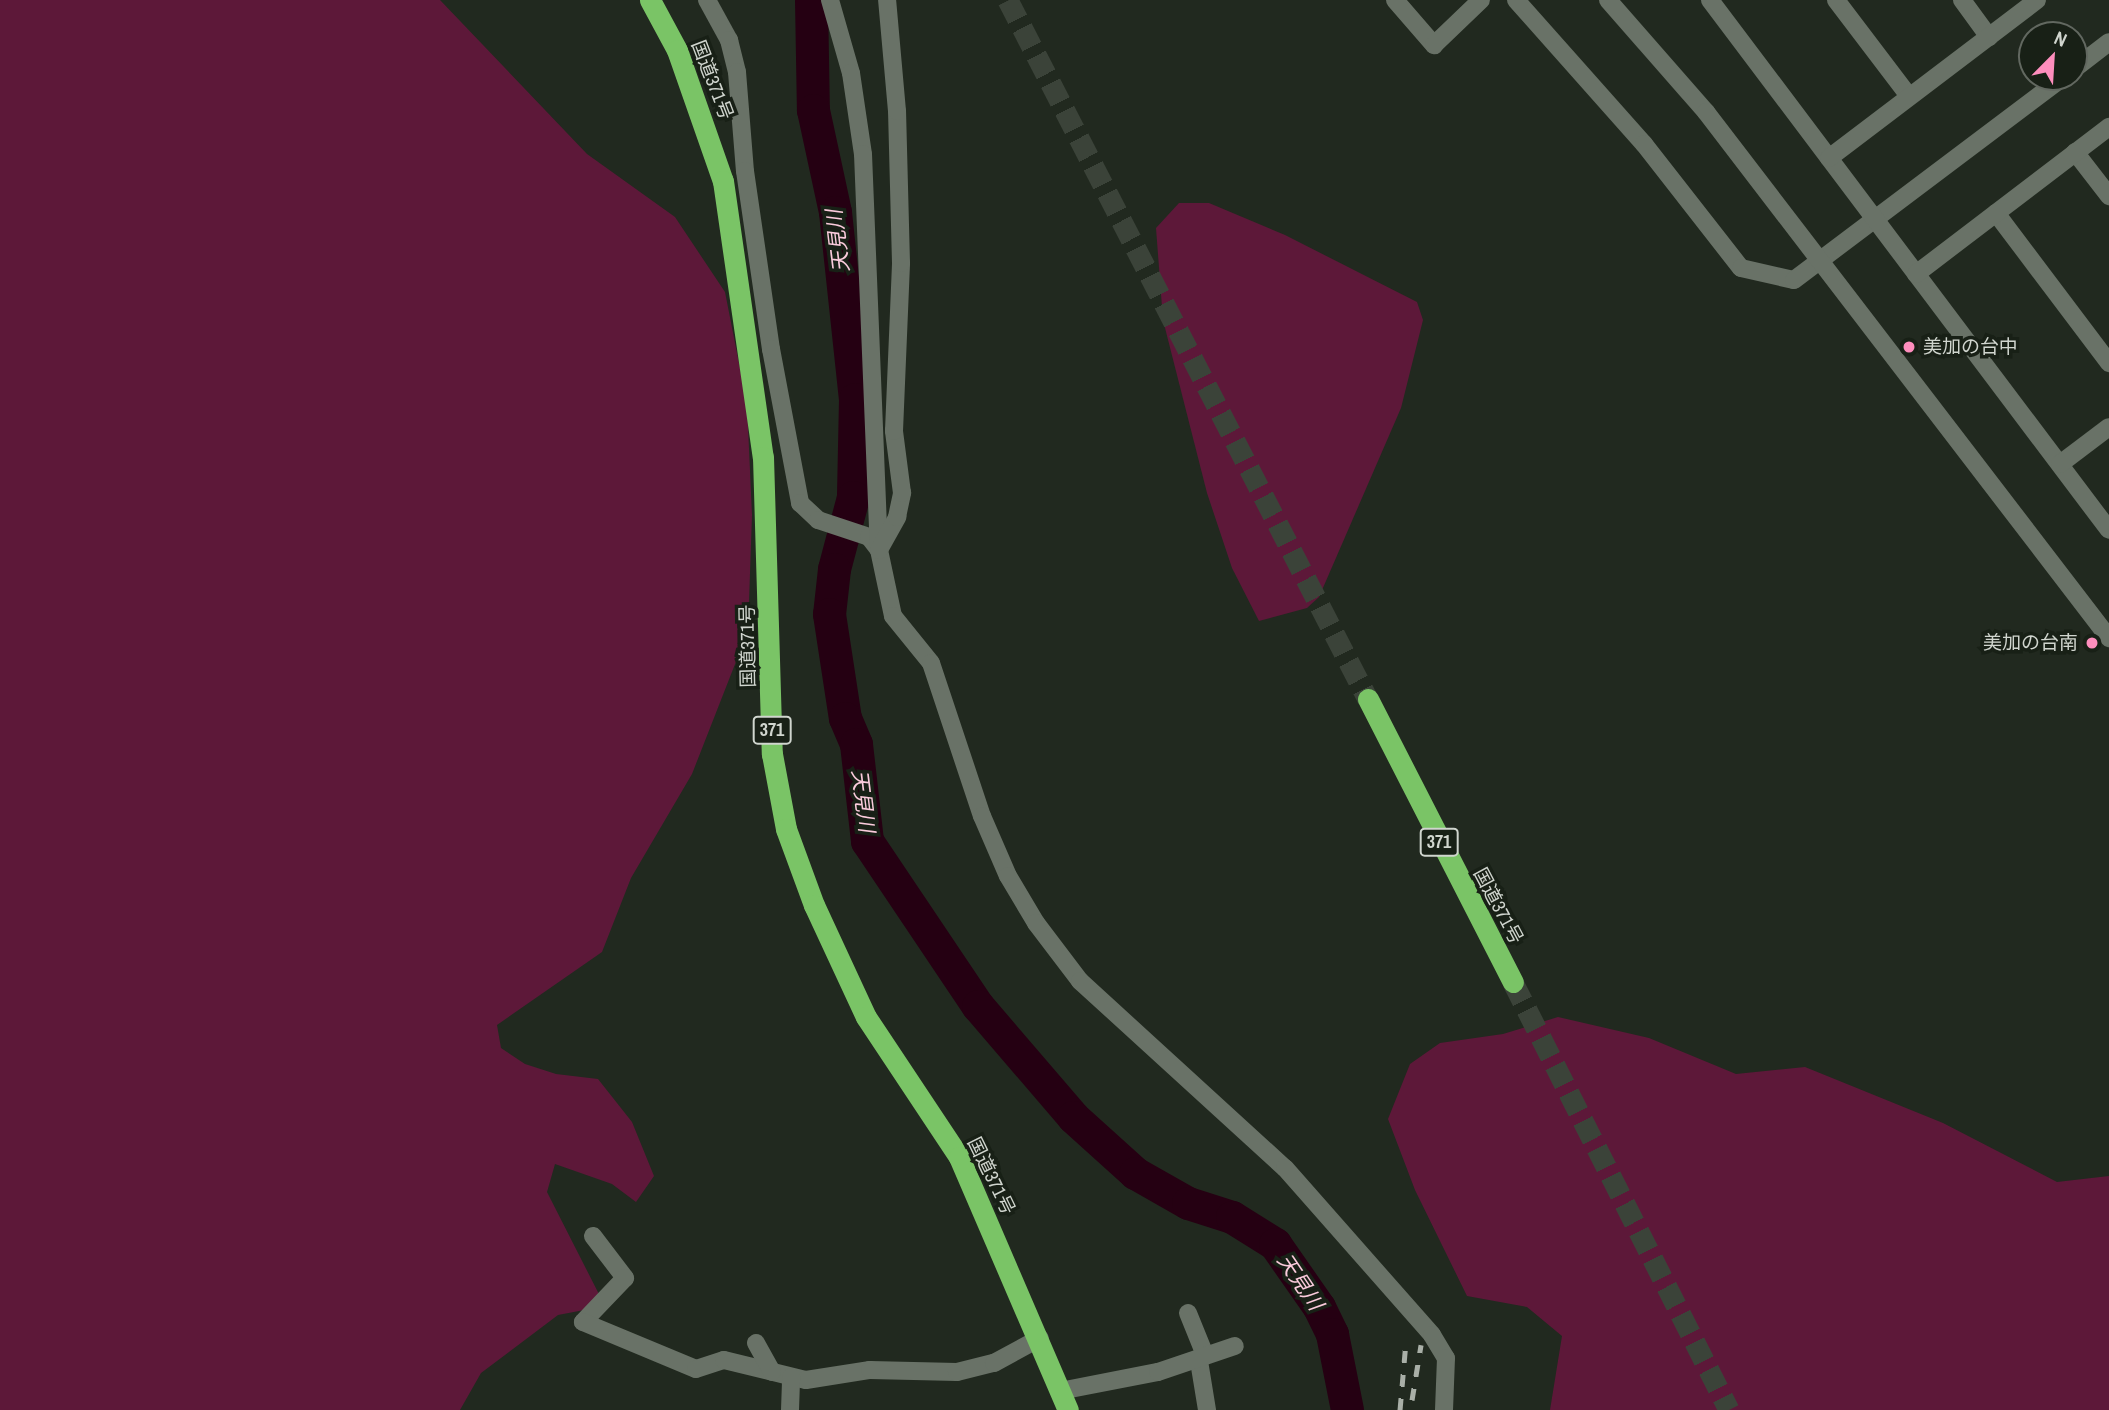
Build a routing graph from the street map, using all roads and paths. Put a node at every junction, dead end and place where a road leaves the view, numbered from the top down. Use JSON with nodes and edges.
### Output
{"nodes":[{"id":1,"x":650,"y":0,"type":"edge"},
{"id":2,"x":707,"y":0,"type":"edge"},
{"id":3,"x":830,"y":0,"type":"edge"},
{"id":4,"x":887,"y":0,"type":"edge"},
{"id":5,"x":1395,"y":0,"type":"edge"},
{"id":6,"x":1481,"y":0,"type":"edge"},
{"id":7,"x":1516,"y":0,"type":"edge"},
{"id":8,"x":1608,"y":0,"type":"edge"},
{"id":9,"x":1710,"y":0,"type":"edge"},
{"id":10,"x":1836,"y":0,"type":"edge"},
{"id":11,"x":1962,"y":0,"type":"edge"},
{"id":12,"x":2037,"y":0,"type":"edge"},
{"id":13,"x":1989,"y":37,"type":"junction"},
{"id":14,"x":2109,"y":42,"type":"edge"},
{"id":15,"x":2088,"y":58,"type":"edge"},
{"id":16,"x":2044,"y":91,"type":"edge"},
{"id":17,"x":1909,"y":96,"type":"junction"},
{"id":18,"x":2109,"y":127,"type":"edge"},
{"id":19,"x":2076,"y":152,"type":"junction"},
{"id":20,"x":1829,"y":158,"type":"junction"},
{"id":21,"x":2109,"y":197,"type":"edge"},
{"id":22,"x":1996,"y":213,"type":"junction"},
{"id":23,"x":1874,"y":218,"type":"junction"},
{"id":24,"x":1821,"y":259,"type":"junction"},
{"id":25,"x":1916,"y":274,"type":"junction"},
{"id":26,"x":2109,"y":363,"type":"edge"},
{"id":27,"x":2109,"y":427,"type":"edge"},
{"id":28,"x":2060,"y":464,"type":"junction"},
{"id":29,"x":2109,"y":530,"type":"edge"},
{"id":30,"x":874,"y":544,"type":"junction"},
{"id":31,"x":2109,"y":638,"type":"edge"},
{"id":32,"x":1368,"y":699,"type":"tunnel mouth"},
{"id":33,"x":1513,"y":982,"type":"tunnel mouth"},
{"id":34,"x":593,"y":1236,"type":"dead end"},
{"id":35,"x":1188,"y":1313,"type":"dead end"},
{"id":36,"x":1040,"y":1338,"type":"junction"},
{"id":37,"x":756,"y":1343,"type":"dead end"},
{"id":38,"x":1235,"y":1346,"type":"dead end"},
{"id":39,"x":1202,"y":1358,"type":"junction"},
{"id":40,"x":772,"y":1373,"type":"junction"},
{"id":41,"x":791,"y":1377,"type":"junction"},
{"id":42,"x":1064,"y":1400,"type":"edge"},
{"id":43,"x":790,"y":1410,"type":"edge"},
{"id":44,"x":1207,"y":1410,"type":"edge"},
{"id":45,"x":1444,"y":1410,"type":"edge"}],
"edges":[{"from":1,"to":36,"type":"highway","name":"国道371号","number":"371"},
{"from":2,"to":30,"type":"street"},
{"from":3,"to":30,"type":"street"},
{"from":4,"to":30,"type":"street"},
{"from":5,"to":6,"type":"street"},
{"from":7,"to":24,"type":"street"},
{"from":8,"to":24,"type":"street"},
{"from":9,"to":20,"type":"street"},
{"from":10,"to":17,"type":"street"},
{"from":11,"to":13,"type":"street"},
{"from":12,"to":13,"type":"street"},
{"from":13,"to":17,"type":"street"},
{"from":14,"to":15,"type":"street"},
{"from":16,"to":23,"type":"street"},
{"from":17,"to":20,"type":"street"},
{"from":18,"to":19,"type":"street"},
{"from":19,"to":21,"type":"street"},
{"from":19,"to":22,"type":"street"},
{"from":20,"to":23,"type":"street"},
{"from":22,"to":25,"type":"street"},
{"from":22,"to":26,"type":"street"},
{"from":23,"to":24,"type":"street"},
{"from":23,"to":25,"type":"street"},
{"from":24,"to":31,"type":"street"},
{"from":25,"to":28,"type":"street"},
{"from":27,"to":28,"type":"street"},
{"from":28,"to":29,"type":"street"},
{"from":30,"to":45,"type":"street"},
{"from":32,"to":33,"type":"highway","name":"国道371号","number":"371"},
{"from":34,"to":40,"type":"street"},
{"from":35,"to":39,"type":"street"},
{"from":36,"to":41,"type":"street"},
{"from":36,"to":42,"type":"highway","name":"国道371号","number":"371"},
{"from":37,"to":40,"type":"street"},
{"from":38,"to":39,"type":"street"},
{"from":39,"to":42,"type":"street"},
{"from":39,"to":44,"type":"street"},
{"from":40,"to":41,"type":"street"},
{"from":41,"to":43,"type":"street"}]}
